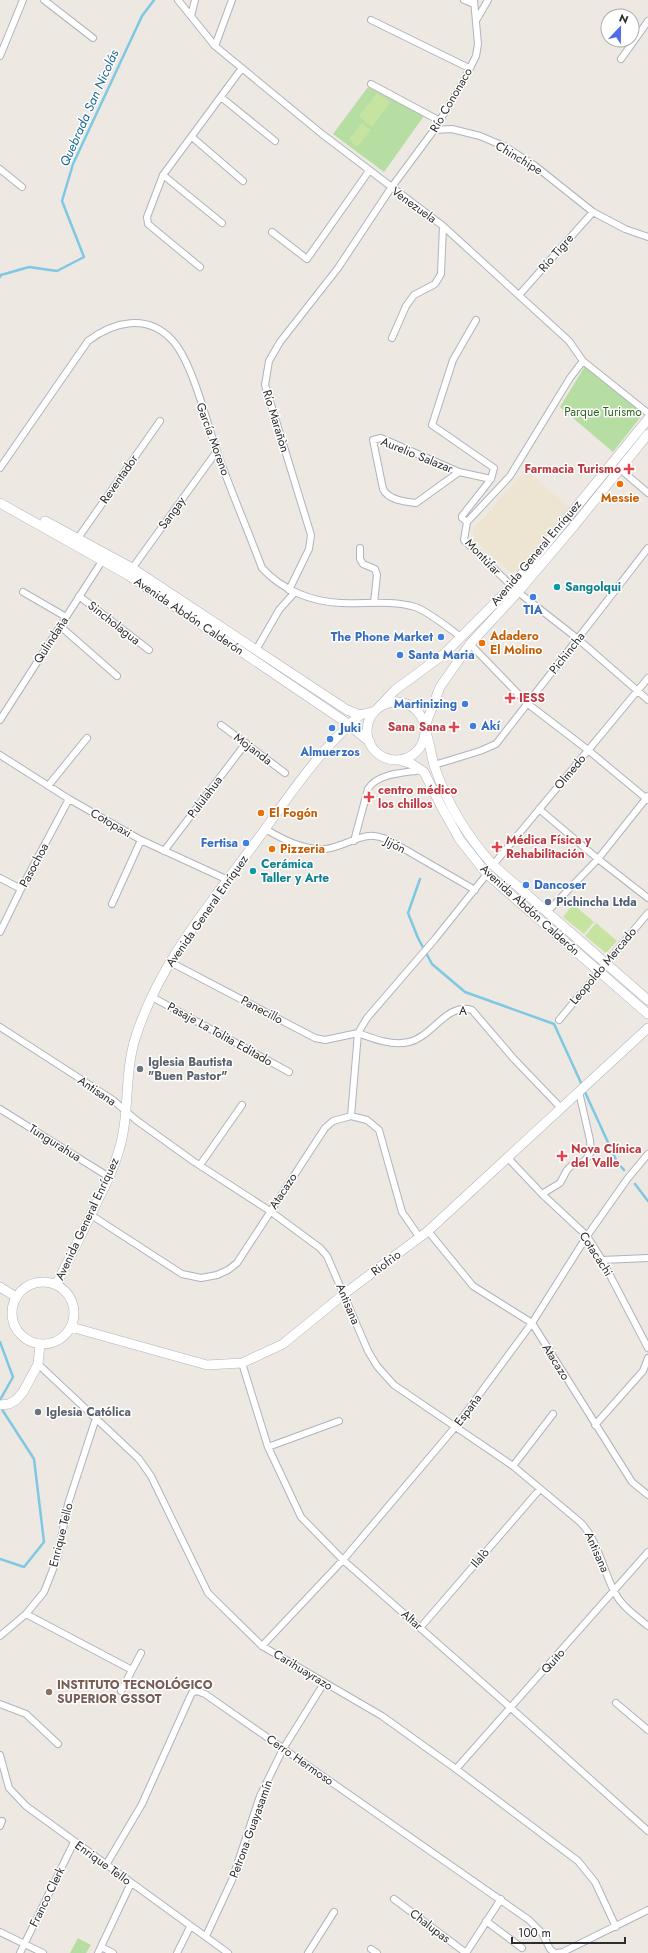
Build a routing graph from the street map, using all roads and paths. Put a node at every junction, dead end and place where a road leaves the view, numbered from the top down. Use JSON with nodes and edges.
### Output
{"nodes":[{"id":1,"x":23,"y":0,"type":"edge"},
{"id":2,"x":44,"y":0,"type":"edge"},
{"id":3,"x":178,"y":0,"type":"edge"},
{"id":4,"x":196,"y":0,"type":"edge"},
{"id":5,"x":232,"y":0,"type":"edge"},
{"id":6,"x":464,"y":0,"type":"edge"},
{"id":7,"x":488,"y":0,"type":"edge"},
{"id":8,"x":474,"y":2,"type":"edge"},
{"id":9,"x":191,"y":16,"type":"junction"},
{"id":10,"x":477,"y":19,"type":"junction"},
{"id":11,"x":371,"y":20,"type":"dead end"},
{"id":12,"x":648,"y":21,"type":"edge"},
{"id":13,"x":93,"y":38,"type":"dead end"},
{"id":14,"x":215,"y":46,"type":"junction"},
{"id":15,"x":0,"y":56,"type":"edge"},
{"id":16,"x":621,"y":60,"type":"dead end"},
{"id":17,"x":242,"y":68,"type":"junction"},
{"id":18,"x":469,"y":68,"type":"junction"},
{"id":19,"x":371,"y":84,"type":"dead end"},
{"id":20,"x":221,"y":97,"type":"junction"},
{"id":21,"x":440,"y":121,"type":"junction"},
{"id":22,"x":434,"y":130,"type":"junction"},
{"id":23,"x":192,"y":136,"type":"junction"},
{"id":24,"x":275,"y":141,"type":"dead end"},
{"id":25,"x":0,"y":169,"type":"edge"},
{"id":26,"x":369,"y":171,"type":"junction"},
{"id":27,"x":162,"y":175,"type":"junction"},
{"id":28,"x":243,"y":181,"type":"dead end"},
{"id":29,"x":22,"y":187,"type":"dead end"},
{"id":30,"x":391,"y":188,"type":"junction"},
{"id":31,"x":592,"y":212,"type":"junction"},
{"id":32,"x":222,"y":223,"type":"dead end"},
{"id":33,"x":443,"y":226,"type":"junction"},
{"id":34,"x":272,"y":232,"type":"dead end"},
{"id":35,"x":648,"y":237,"type":"edge"},
{"id":36,"x":200,"y":267,"type":"dead end"},
{"id":37,"x":519,"y":295,"type":"junction"},
{"id":38,"x":476,"y":320,"type":"dead end"},
{"id":39,"x":392,"y":338,"type":"dead end"},
{"id":40,"x":583,"y":361,"type":"junction"},
{"id":41,"x":648,"y":413,"type":"edge"},
{"id":42,"x":648,"y":419,"type":"edge"},
{"id":43,"x":160,"y":421,"type":"dead end"},
{"id":44,"x":648,"y":434,"type":"edge"},
{"id":45,"x":217,"y":452,"type":"junction"},
{"id":46,"x":0,"y":468,"type":"edge"},
{"id":47,"x":620,"y":469,"type":"junction"},
{"id":48,"x":459,"y":472,"type":"junction"},
{"id":49,"x":491,"y":479,"type":"junction"},
{"id":50,"x":648,"y":493,"type":"edge"},
{"id":51,"x":0,"y":497,"type":"edge"},
{"id":52,"x":0,"y":503,"type":"edge"},
{"id":53,"x":467,"y":522,"type":"junction"},
{"id":54,"x":78,"y":538,"type":"junction"},
{"id":55,"x":360,"y":548,"type":"dead end"},
{"id":56,"x":648,"y":548,"type":"edge"},
{"id":57,"x":104,"y":557,"type":"junction"},
{"id":58,"x":130,"y":571,"type":"junction"},
{"id":59,"x":515,"y":589,"type":"junction"},
{"id":60,"x":292,"y":591,"type":"junction"},
{"id":61,"x":23,"y":592,"type":"dead end"},
{"id":62,"x":79,"y":596,"type":"junction"},
{"id":63,"x":374,"y":603,"type":"junction"},
{"id":64,"x":66,"y":617,"type":"junction"},
{"id":65,"x":60,"y":626,"type":"junction"},
{"id":66,"x":461,"y":637,"type":"junction"},
{"id":67,"x":578,"y":639,"type":"junction"},
{"id":68,"x":470,"y":644,"type":"junction"},
{"id":69,"x":149,"y":650,"type":"dead end"},
{"id":70,"x":256,"y":650,"type":"junction"},
{"id":71,"x":117,"y":676,"type":"dead end"},
{"id":72,"x":648,"y":678,"type":"edge"},
{"id":73,"x":637,"y":691,"type":"junction"},
{"id":74,"x":648,"y":700,"type":"edge"},
{"id":75,"x":528,"y":704,"type":"junction"},
{"id":76,"x":376,"y":710,"type":"junction"},
{"id":77,"x":360,"y":715,"type":"junction"},
{"id":78,"x":0,"y":720,"type":"edge"},
{"id":79,"x":221,"y":725,"type":"dead end"},
{"id":80,"x":350,"y":725,"type":"junction"},
{"id":81,"x":425,"y":729,"type":"junction"},
{"id":82,"x":87,"y":738,"type":"dead end"},
{"id":83,"x":337,"y":738,"type":"junction"},
{"id":84,"x":367,"y":739,"type":"junction"},
{"id":85,"x":246,"y":743,"type":"junction"},
{"id":86,"x":588,"y":750,"type":"junction"},
{"id":87,"x":0,"y":756,"type":"edge"},
{"id":88,"x":399,"y":760,"type":"junction"},
{"id":89,"x":434,"y":765,"type":"junction"},
{"id":90,"x":422,"y":769,"type":"junction"},
{"id":91,"x":285,"y":773,"type":"dead end"},
{"id":92,"x":48,"y":786,"type":"junction"},
{"id":93,"x":647,"y":798,"type":"edge"},
{"id":94,"x":69,"y":800,"type":"junction"},
{"id":95,"x":539,"y":809,"type":"junction"},
{"id":96,"x":265,"y":829,"type":"junction"},
{"id":97,"x":141,"y":840,"type":"junction"},
{"id":98,"x":354,"y":841,"type":"junction"},
{"id":99,"x":164,"y":851,"type":"junction"},
{"id":100,"x":598,"y":859,"type":"junction"},
{"id":101,"x":493,"y":865,"type":"junction"},
{"id":102,"x":487,"y":874,"type":"junction"},
{"id":103,"x":0,"y":878,"type":"edge"},
{"id":104,"x":228,"y":880,"type":"junction"},
{"id":105,"x":21,"y":889,"type":"junction"},
{"id":106,"x":474,"y":890,"type":"junction"},
{"id":107,"x":648,"y":898,"type":"edge"},
{"id":108,"x":112,"y":904,"type":"dead end"},
{"id":109,"x":547,"y":912,"type":"junction"},
{"id":110,"x":648,"y":913,"type":"edge"},
{"id":111,"x":0,"y":932,"type":"edge"},
{"id":112,"x":170,"y":962,"type":"junction"},
{"id":113,"x":606,"y":962,"type":"junction"},
{"id":114,"x":599,"y":971,"type":"junction"},
{"id":115,"x":152,"y":997,"type":"junction"},
{"id":116,"x":648,"y":1000,"type":"edge"},
{"id":117,"x":648,"y":1014,"type":"edge"},
{"id":118,"x":559,"y":1020,"type":"dead end"},
{"id":119,"x":0,"y":1027,"type":"edge"},
{"id":120,"x":648,"y":1028,"type":"edge"},
{"id":121,"x":358,"y":1033,"type":"junction"},
{"id":122,"x":289,"y":1072,"type":"dead end"},
{"id":123,"x":580,"y":1091,"type":"junction"},
{"id":124,"x":242,"y":1105,"type":"dead end"},
{"id":125,"x":561,"y":1108,"type":"junction"},
{"id":126,"x":0,"y":1109,"type":"edge"},
{"id":127,"x":125,"y":1110,"type":"junction"},
{"id":128,"x":351,"y":1116,"type":"junction"},
{"id":129,"x":648,"y":1154,"type":"edge"},
{"id":130,"x":507,"y":1157,"type":"junction"},
{"id":131,"x":200,"y":1165,"type":"junction"},
{"id":132,"x":109,"y":1177,"type":"junction"},
{"id":133,"x":542,"y":1194,"type":"junction"},
{"id":134,"x":270,"y":1211,"type":"junction"},
{"id":135,"x":91,"y":1215,"type":"junction"},
{"id":136,"x":428,"y":1231,"type":"junction"},
{"id":137,"x":587,"y":1236,"type":"junction"},
{"id":138,"x":420,"y":1238,"type":"junction"},
{"id":139,"x":648,"y":1258,"type":"edge"},
{"id":140,"x":602,"y":1260,"type":"junction"},
{"id":141,"x":56,"y":1285,"type":"junction"},
{"id":142,"x":0,"y":1287,"type":"edge"},
{"id":143,"x":344,"y":1294,"type":"junction"},
{"id":144,"x":16,"y":1297,"type":"junction"},
{"id":145,"x":532,"y":1323,"type":"junction"},
{"id":146,"x":71,"y":1327,"type":"junction"},
{"id":147,"x":40,"y":1344,"type":"junction"},
{"id":148,"x":648,"y":1348,"type":"edge"},
{"id":149,"x":648,"y":1358,"type":"edge"},
{"id":150,"x":242,"y":1363,"type":"junction"},
{"id":151,"x":38,"y":1364,"type":"junction"},
{"id":152,"x":5,"y":1404,"type":"edge"},
{"id":153,"x":553,"y":1414,"type":"dead end"},
{"id":154,"x":96,"y":1418,"type":"junction"},
{"id":155,"x":339,"y":1421,"type":"dead end"},
{"id":156,"x":595,"y":1425,"type":"junction"},
{"id":157,"x":456,"y":1426,"type":"junction"},
{"id":158,"x":268,"y":1447,"type":"junction"},
{"id":159,"x":513,"y":1466,"type":"junction"},
{"id":160,"x":540,"y":1489,"type":"junction"},
{"id":161,"x":648,"y":1495,"type":"edge"},
{"id":162,"x":648,"y":1552,"type":"edge"},
{"id":163,"x":343,"y":1560,"type":"junction"},
{"id":164,"x":614,"y":1592,"type":"junction"},
{"id":165,"x":26,"y":1614,"type":"junction"},
{"id":166,"x":648,"y":1626,"type":"edge"},
{"id":167,"x":420,"y":1628,"type":"junction"},
{"id":168,"x":0,"y":1636,"type":"edge"},
{"id":169,"x":262,"y":1646,"type":"junction"},
{"id":170,"x":141,"y":1653,"type":"dead end"},
{"id":171,"x":132,"y":1670,"type":"junction"},
{"id":172,"x":324,"y":1683,"type":"junction"},
{"id":173,"x":121,"y":1691,"type":"dead end"},
{"id":174,"x":616,"y":1703,"type":"dead end"},
{"id":175,"x":0,"y":1704,"type":"edge"},
{"id":176,"x":511,"y":1708,"type":"junction"},
{"id":177,"x":648,"y":1730,"type":"edge"},
{"id":178,"x":58,"y":1744,"type":"dead end"},
{"id":179,"x":283,"y":1749,"type":"junction"},
{"id":180,"x":0,"y":1755,"type":"edge"},
{"id":181,"x":456,"y":1769,"type":"junction"},
{"id":182,"x":648,"y":1831,"type":"edge"},
{"id":183,"x":74,"y":1842,"type":"junction"},
{"id":184,"x":106,"y":1865,"type":"junction"},
{"id":185,"x":131,"y":1883,"type":"junction"},
{"id":186,"x":394,"y":1899,"type":"dead end"},
{"id":187,"x":501,"y":1899,"type":"junction"},
{"id":188,"x":648,"y":1910,"type":"edge"},
{"id":189,"x":334,"y":1912,"type":"dead end"},
{"id":190,"x":486,"y":1921,"type":"junction"},
{"id":191,"x":190,"y":1927,"type":"junction"},
{"id":192,"x":616,"y":1927,"type":"junction"},
{"id":193,"x":0,"y":1932,"type":"edge"},
{"id":194,"x":206,"y":1936,"type":"junction"},
{"id":195,"x":25,"y":1944,"type":"junction"},
{"id":196,"x":522,"y":1948,"type":"dead end"},
{"id":197,"x":100,"y":1950,"type":"edge"},
{"id":198,"x":20,"y":1953,"type":"edge"},
{"id":199,"x":43,"y":1953,"type":"edge"},
{"id":200,"x":113,"y":1953,"type":"edge"},
{"id":201,"x":177,"y":1953,"type":"edge"},
{"id":202,"x":228,"y":1953,"type":"edge"},
{"id":203,"x":308,"y":1953,"type":"edge"},
{"id":204,"x":466,"y":1953,"type":"edge"},
{"id":205,"x":556,"y":1953,"type":"edge"}],
"edges":[{"from":1,"to":15,"type":"street"},
{"from":2,"to":13,"type":"street"},
{"from":3,"to":9,"type":"street","name":"Venezuela"},
{"from":4,"to":9,"type":"street"},
{"from":5,"to":14,"type":"street"},
{"from":6,"to":8,"type":"street"},
{"from":7,"to":10,"type":"street"},
{"from":8,"to":10,"type":"street","name":"Río Cononaco"},
{"from":9,"to":14,"type":"street","name":"Venezuela"},
{"from":10,"to":18,"type":"street","name":"Río Cononaco"},
{"from":11,"to":18,"type":"street"},
{"from":12,"to":16,"type":"street"},
{"from":14,"to":17,"type":"street","name":"Venezuela"},
{"from":17,"to":20,"type":"street"},
{"from":17,"to":26,"type":"street","name":"Venezuela"},
{"from":18,"to":21,"type":"street","name":"Río Cononaco"},
{"from":19,"to":21,"type":"street"},
{"from":20,"to":23,"type":"street"},
{"from":20,"to":24,"type":"street"},
{"from":21,"to":22,"type":"street","name":"Río Cononaco"},
{"from":22,"to":30,"type":"street","name":"Río Cononaco"},
{"from":22,"to":31,"type":"street","name":"Chinchipe"},
{"from":23,"to":27,"type":"street"},
{"from":23,"to":28,"type":"street"},
{"from":25,"to":29,"type":"street"},
{"from":26,"to":30,"type":"street","name":"Venezuela"},
{"from":26,"to":34,"type":"street"},
{"from":27,"to":32,"type":"street"},
{"from":27,"to":36,"type":"street"},
{"from":30,"to":33,"type":"street","name":"Venezuela"},
{"from":30,"to":60,"type":"street","name":"Río Marañòn"},
{"from":31,"to":35,"type":"street","name":"Chinchipe"},
{"from":31,"to":37,"type":"street","name":"Río Tigre"},
{"from":33,"to":37,"type":"street","name":"Venezuela"},
{"from":33,"to":39,"type":"street"},
{"from":37,"to":40,"type":"street","name":"Venezuela"},
{"from":38,"to":49,"type":"street"},
{"from":40,"to":41,"type":"street","name":"Venezuela"},
{"from":40,"to":53,"type":"street","name":"Montùfar"},
{"from":42,"to":59,"type":"main road","name":"Avenida General Enríquez"},
{"from":43,"to":54,"type":"street","name":"Reventador"},
{"from":44,"to":47,"type":"main road","name":"Avenida General Enríquez"},
{"from":45,"to":46,"type":"street","name":"García Moreno"},
{"from":45,"to":58,"type":"street","name":"Sangay"},
{"from":45,"to":60,"type":"street","name":"García Moreno"},
{"from":47,"to":50,"type":"street"},
{"from":47,"to":59,"type":"main road","name":"Avenida General Enríquez"},
{"from":48,"to":48,"type":"street","name":"Aurelio Salazar"},
{"from":48,"to":49,"type":"street","name":"Aurelio Salazar"},
{"from":49,"to":53,"type":"street"},
{"from":51,"to":54,"type":"main road","name":"Avenida Abdón Calderón"},
{"from":52,"to":57,"type":"main road","name":"Avenida Abdón Calderón"},
{"from":53,"to":59,"type":"street","name":"Montùfar"},
{"from":54,"to":57,"type":"main road","name":"Avenida Abdón Calderón"},
{"from":55,"to":63,"type":"street"},
{"from":56,"to":67,"type":"street","name":"Pichincha"},
{"from":57,"to":58,"type":"main road","name":"Avenida Abdón Calderón"},
{"from":57,"to":62,"type":"street","name":"Qulindaña"},
{"from":58,"to":70,"type":"main road","name":"Avenida Abdón Calderón"},
{"from":58,"to":80,"type":"main road","name":"Avenida Abdón Calderón"},
{"from":59,"to":66,"type":"main road","name":"Avenida General Enríquez"},
{"from":59,"to":67,"type":"street","name":"Montùfar"},
{"from":59,"to":68,"type":"main road","name":"Avenida General Enríquez"},
{"from":60,"to":63,"type":"street","name":"García Moreno"},
{"from":60,"to":70,"type":"street","name":"Río Marañòn"},
{"from":61,"to":64,"type":"street"},
{"from":62,"to":64,"type":"street","name":"Qulindaña"},
{"from":62,"to":69,"type":"street","name":"Sincholagua"},
{"from":63,"to":66,"type":"street","name":"García Moreno"},
{"from":64,"to":65,"type":"street","name":"Qulindaña"},
{"from":65,"to":71,"type":"street"},
{"from":65,"to":78,"type":"street","name":"Qulindaña"},
{"from":66,"to":76,"type":"main road","name":"Avenida General Enríquez"},
{"from":67,"to":73,"type":"street","name":"Montùfar"},
{"from":67,"to":75,"type":"street","name":"Pichincha"},
{"from":68,"to":75,"type":"street"},
{"from":68,"to":81,"type":"main road","name":"Avenida General Enríquez"},
{"from":70,"to":77,"type":"main road","name":"Avenida Abdón Calderón"},
{"from":72,"to":73,"type":"street","name":"Olmedo"},
{"from":73,"to":74,"type":"street","name":"Montùfar"},
{"from":73,"to":86,"type":"street","name":"Olmedo"},
{"from":75,"to":86,"type":"street"},
{"from":75,"to":89,"type":"street","name":"Pichincha"},
{"from":76,"to":77,"type":"main road"},
{"from":76,"to":81,"type":"main road"},
{"from":76,"to":84,"type":"main road"},
{"from":77,"to":80,"type":"main road","name":"Avenida General Enríquez"},
{"from":79,"to":85,"type":"street","name":"Mojanda"},
{"from":80,"to":83,"type":"main road","name":"Avenida General Enríquez"},
{"from":80,"to":84,"type":"main road","name":"Avenida Abdón Calderón"},
{"from":81,"to":88,"type":"main road"},
{"from":81,"to":89,"type":"main road","name":"Avenida Abdón Calderón"},
{"from":82,"to":92,"type":"street"},
{"from":83,"to":84,"type":"main road"},
{"from":83,"to":96,"type":"main road","name":"Avenida General Enríquez"},
{"from":84,"to":88,"type":"main road"},
{"from":85,"to":91,"type":"street","name":"Mojanda"},
{"from":85,"to":99,"type":"street","name":"Pululahua"},
{"from":86,"to":93,"type":"street"},
{"from":86,"to":95,"type":"street","name":"Olmedo"},
{"from":87,"to":92,"type":"street","name":"Cotopaxi"},
{"from":88,"to":90,"type":"main road"},
{"from":89,"to":101,"type":"main road","name":"Avenida Abdón Calderón"},
{"from":90,"to":98,"type":"street"},
{"from":90,"to":102,"type":"main road","name":"Avenida Abdón Calderón"},
{"from":92,"to":94,"type":"street","name":"Cotopaxi"},
{"from":93,"to":100,"type":"street"},
{"from":94,"to":97,"type":"street","name":"Cotopaxi"},
{"from":94,"to":105,"type":"street","name":"Pasochoa"},
{"from":95,"to":100,"type":"street"},
{"from":95,"to":101,"type":"street","name":"Olmedo"},
{"from":96,"to":98,"type":"street","name":"Jijón"},
{"from":96,"to":104,"type":"main road","name":"Avenida General Enríquez"},
{"from":97,"to":99,"type":"street","name":"Cotopaxi"},
{"from":97,"to":108,"type":"street"},
{"from":98,"to":106,"type":"street","name":"Jijón"},
{"from":99,"to":104,"type":"street","name":"Cotopaxi"},
{"from":100,"to":107,"type":"street"},
{"from":100,"to":109,"type":"street"},
{"from":101,"to":109,"type":"main road","name":"Avenida Abdón Calderón"},
{"from":102,"to":106,"type":"street"},
{"from":102,"to":114,"type":"main road","name":"Avenida Abdón Calderón"},
{"from":103,"to":105,"type":"street"},
{"from":104,"to":112,"type":"main road","name":"Avenida General Enríquez"},
{"from":105,"to":111,"type":"street","name":"Pasochoa"},
{"from":106,"to":121,"type":"street"},
{"from":109,"to":113,"type":"main road","name":"Avenida Abdón Calderón"},
{"from":110,"to":113,"type":"street","name":"Leopoldo Mercado"},
{"from":112,"to":115,"type":"main road","name":"Avenida General Enríquez"},
{"from":112,"to":121,"type":"street","name":"Panecillo"},
{"from":113,"to":114,"type":"street","name":"Leopoldo Mercado"},
{"from":113,"to":116,"type":"main road","name":"Avenida Abdón Calderón"},
{"from":114,"to":117,"type":"main road","name":"Avenida Abdón Calderón"},
{"from":114,"to":118,"type":"street","name":"Leopoldo Mercado"},
{"from":115,"to":122,"type":"street","name":"Pasaje La Tolita Editado"},
{"from":115,"to":127,"type":"main road","name":"Avenida General Enríquez"},
{"from":119,"to":127,"type":"street","name":"Antisana"},
{"from":120,"to":123,"type":"main road","name":"Riofrìo"},
{"from":121,"to":125,"type":"street","name":"A"},
{"from":121,"to":128,"type":"street"},
{"from":123,"to":125,"type":"main road","name":"Riofrìo"},
{"from":123,"to":133,"type":"street"},
{"from":124,"to":131,"type":"street"},
{"from":125,"to":130,"type":"main road","name":"Riofrìo"},
{"from":126,"to":132,"type":"street","name":"Tungurahua"},
{"from":127,"to":131,"type":"street","name":"Antisana"},
{"from":127,"to":132,"type":"main road","name":"Avenida General Enríquez"},
{"from":128,"to":134,"type":"street","name":"Atacazo"},
{"from":128,"to":138,"type":"street"},
{"from":129,"to":137,"type":"street","name":"España"},
{"from":130,"to":133,"type":"street","name":"Cotacachi"},
{"from":130,"to":136,"type":"main road","name":"Riofrìo"},
{"from":131,"to":134,"type":"street","name":"Antisana"},
{"from":132,"to":135,"type":"main road","name":"Avenida General Enríquez"},
{"from":133,"to":137,"type":"street","name":"Cotacachi"},
{"from":134,"to":135,"type":"street","name":"Atacazo"},
{"from":134,"to":143,"type":"street","name":"Antisana"},
{"from":135,"to":141,"type":"main road","name":"Avenida General Enríquez"},
{"from":136,"to":138,"type":"main road","name":"Riofrìo"},
{"from":136,"to":145,"type":"street","name":"Atacazo"},
{"from":137,"to":140,"type":"street","name":"Cotacachi"},
{"from":137,"to":145,"type":"street","name":"España"},
{"from":138,"to":143,"type":"main road","name":"Riofrìo"},
{"from":139,"to":140,"type":"street"},
{"from":140,"to":148,"type":"street","name":"Cotacachi"},
{"from":141,"to":144,"type":"main road"},
{"from":141,"to":146,"type":"main road"},
{"from":142,"to":144,"type":"main road"},
{"from":143,"to":150,"type":"main road","name":"Riofrìo"},
{"from":143,"to":157,"type":"street","name":"Antisana"},
{"from":144,"to":147,"type":"main road"},
{"from":145,"to":156,"type":"street","name":"Atacazo"},
{"from":145,"to":157,"type":"street","name":"España"},
{"from":146,"to":147,"type":"main road"},
{"from":146,"to":150,"type":"main road","name":"Riofrìo"},
{"from":147,"to":151,"type":"main road"},
{"from":149,"to":156,"type":"street"},
{"from":150,"to":158,"type":"street","name":"Altar"},
{"from":151,"to":152,"type":"main road"},
{"from":151,"to":154,"type":"street","name":"Carihuayrazo"},
{"from":153,"to":159,"type":"street"},
{"from":154,"to":165,"type":"street","name":"Enrique Tello"},
{"from":154,"to":169,"type":"street","name":"Carihuayrazo"},
{"from":155,"to":158,"type":"street"},
{"from":156,"to":161,"type":"street","name":"Atacazo"},
{"from":157,"to":159,"type":"street","name":"Antisana"},
{"from":157,"to":163,"type":"street","name":"España"},
{"from":158,"to":163,"type":"street","name":"Altar"},
{"from":159,"to":160,"type":"street","name":"Antisana"},
{"from":160,"to":164,"type":"street","name":"Antisana"},
{"from":160,"to":167,"type":"street","name":"Ilalò"},
{"from":162,"to":164,"type":"street","name":"Quito"},
{"from":163,"to":167,"type":"street","name":"Altar"},
{"from":163,"to":169,"type":"street","name":"España"},
{"from":164,"to":166,"type":"street","name":"Antisana"},
{"from":164,"to":176,"type":"street","name":"Quito"},
{"from":165,"to":168,"type":"street","name":"Enrique Tello"},
{"from":165,"to":171,"type":"street"},
{"from":167,"to":176,"type":"street","name":"Altar"},
{"from":169,"to":172,"type":"street","name":"Carihuayrazo"},
{"from":170,"to":171,"type":"street"},
{"from":171,"to":173,"type":"street"},
{"from":172,"to":179,"type":"street","name":"Petrona Guayasamín"},
{"from":172,"to":181,"type":"street","name":"Carihuayrazo"},
{"from":174,"to":177,"type":"street"},
{"from":175,"to":178,"type":"street"},
{"from":176,"to":181,"type":"street","name":"Quito"},
{"from":176,"to":182,"type":"street","name":"Altar"},
{"from":179,"to":184,"type":"street","name":"Cerro Hermoso"},
{"from":179,"to":187,"type":"street","name":"Cerro Hermoso"},
{"from":179,"to":194,"type":"street","name":"Petrona Guayasamín"},
{"from":180,"to":183,"type":"street","name":"Enrique Tello"},
{"from":181,"to":192,"type":"street","name":"Carihuayrazo"},
{"from":183,"to":184,"type":"street","name":"Enrique Tello"},
{"from":183,"to":195,"type":"street","name":"Franco Clerk"},
{"from":184,"to":185,"type":"street","name":"Enrique Tello"},
{"from":185,"to":191,"type":"street","name":"Enrique Tello"},
{"from":185,"to":197,"type":"street"},
{"from":186,"to":204,"type":"street","name":"Chalupas"},
{"from":187,"to":190,"type":"street"},
{"from":187,"to":205,"type":"street","name":"Cerro Hermoso"},
{"from":188,"to":192,"type":"street","name":"Cerro Hermoso"},
{"from":189,"to":203,"type":"street"},
{"from":190,"to":196,"type":"street"},
{"from":190,"to":204,"type":"street"},
{"from":191,"to":194,"type":"street","name":"Enrique Tello"},
{"from":191,"to":201,"type":"street"},
{"from":192,"to":205,"type":"street","name":"Cerro Hermoso"},
{"from":193,"to":195,"type":"street"},
{"from":194,"to":202,"type":"street","name":"Enrique Tello"},
{"from":195,"to":198,"type":"street","name":"Franco Clerk"},
{"from":195,"to":199,"type":"street"},
{"from":197,"to":200,"type":"street"}]}
